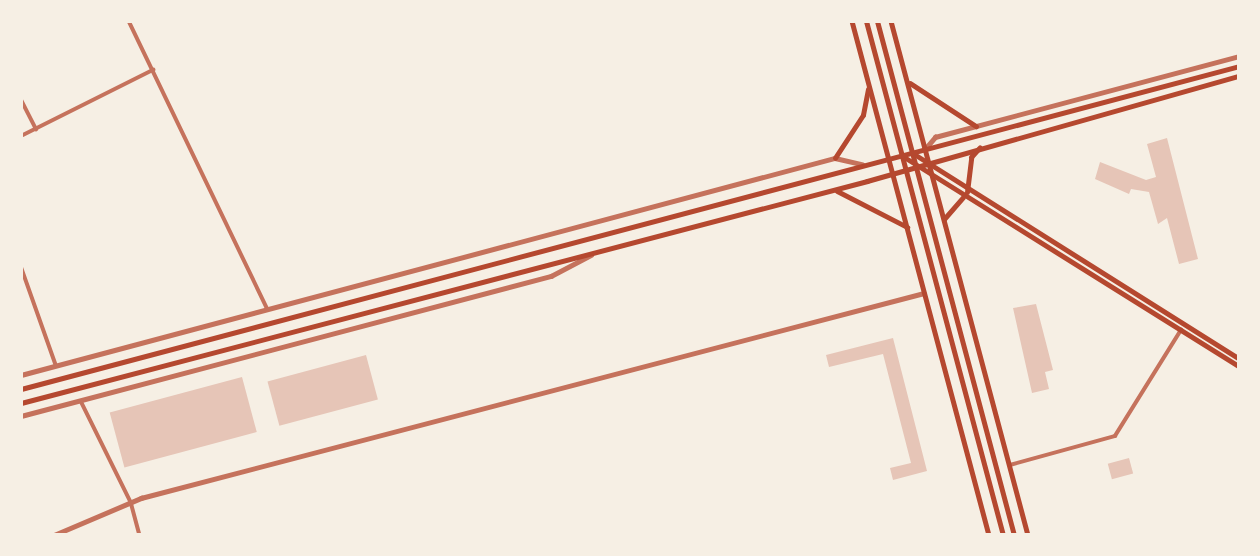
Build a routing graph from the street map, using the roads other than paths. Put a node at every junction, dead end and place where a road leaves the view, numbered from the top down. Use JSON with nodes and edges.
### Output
{"nodes":[{"id":1,"x":129,"y":21,"type":"edge"},
{"id":2,"x":852,"y":21,"type":"edge"},
{"id":3,"x":866,"y":21,"type":"edge"},
{"id":4,"x":877,"y":21,"type":"edge"},
{"id":5,"x":891,"y":21,"type":"edge"},
{"id":6,"x":1239,"y":56,"type":"edge"},
{"id":7,"x":1239,"y":66,"type":"edge"},
{"id":8,"x":153,"y":70,"type":"junction"},
{"id":9,"x":905,"y":71,"type":"junction"},
{"id":10,"x":1239,"y":76,"type":"edge"},
{"id":11,"x":867,"y":78,"type":"junction"},
{"id":12,"x":21,"y":99,"type":"edge"},
{"id":13,"x":976,"y":126,"type":"junction"},
{"id":14,"x":36,"y":129,"type":"junction"},
{"id":15,"x":21,"y":136,"type":"edge"},
{"id":16,"x":986,"y":143,"type":"junction"},
{"id":17,"x":925,"y":149,"type":"junction"},
{"id":18,"x":912,"y":152,"type":"junction"},
{"id":19,"x":902,"y":155,"type":"junction"},
{"id":20,"x":835,"y":158,"type":"junction"},
{"id":21,"x":888,"y":158,"type":"junction"},
{"id":22,"x":926,"y":162,"type":"junction"},
{"id":23,"x":862,"y":164,"type":"junction"},
{"id":24,"x":915,"y":167,"type":"junction"},
{"id":25,"x":906,"y":169,"type":"junction"},
{"id":26,"x":931,"y":170,"type":"junction"},
{"id":27,"x":892,"y":173,"type":"junction"},
{"id":28,"x":934,"y":180,"type":"junction"},
{"id":29,"x":831,"y":191,"type":"junction"},
{"id":30,"x":965,"y":195,"type":"junction"},
{"id":31,"x":944,"y":219,"type":"junction"},
{"id":32,"x":907,"y":228,"type":"junction"},
{"id":33,"x":591,"y":255,"type":"junction"},
{"id":34,"x":21,"y":266,"type":"edge"},
{"id":35,"x":924,"y":293,"type":"junction"},
{"id":36,"x":267,"y":308,"type":"junction"},
{"id":37,"x":1183,"y":328,"type":"junction"},
{"id":38,"x":1239,"y":359,"type":"edge"},
{"id":39,"x":56,"y":365,"type":"junction"},
{"id":40,"x":1239,"y":366,"type":"edge"},
{"id":41,"x":21,"y":375,"type":"edge"},
{"id":42,"x":21,"y":389,"type":"edge"},
{"id":43,"x":81,"y":401,"type":"junction"},
{"id":44,"x":21,"y":403,"type":"edge"},
{"id":45,"x":21,"y":416,"type":"edge"},
{"id":46,"x":1010,"y":465,"type":"junction"},
{"id":47,"x":131,"y":502,"type":"junction"},
{"id":48,"x":54,"y":535,"type":"edge"},
{"id":49,"x":140,"y":535,"type":"edge"},
{"id":50,"x":989,"y":535,"type":"edge"},
{"id":51,"x":1003,"y":535,"type":"edge"},
{"id":52,"x":1014,"y":535,"type":"edge"},
{"id":53,"x":1028,"y":535,"type":"edge"}],
"edges":[{"from":1,"to":8,"type":"street"},
{"from":2,"to":11,"type":"main road"},
{"from":3,"to":19,"type":"main road"},
{"from":4,"to":18,"type":"main road"},
{"from":5,"to":9,"type":"main road"},
{"from":6,"to":13,"type":"street"},
{"from":7,"to":17,"type":"main road"},
{"from":8,"to":14,"type":"street"},
{"from":8,"to":36,"type":"street"},
{"from":9,"to":13,"type":"main road"},
{"from":9,"to":17,"type":"main road"},
{"from":10,"to":16,"type":"main road"},
{"from":11,"to":20,"type":"main road"},
{"from":11,"to":21,"type":"main road"},
{"from":12,"to":14,"type":"street"},
{"from":13,"to":17,"type":"street"},
{"from":14,"to":15,"type":"street"},
{"from":16,"to":22,"type":"main road"},
{"from":16,"to":30,"type":"main road"},
{"from":17,"to":18,"type":"main road"},
{"from":17,"to":22,"type":"main road"},
{"from":18,"to":19,"type":"main road"},
{"from":18,"to":22,"type":"main road"},
{"from":18,"to":24,"type":"main road"},
{"from":19,"to":21,"type":"main road"},
{"from":19,"to":24,"type":"main road"},
{"from":19,"to":25,"type":"main road"},
{"from":20,"to":23,"type":"street"},
{"from":20,"to":36,"type":"street"},
{"from":21,"to":23,"type":"main road"},
{"from":21,"to":27,"type":"main road"},
{"from":22,"to":24,"type":"main road"},
{"from":22,"to":26,"type":"main road"},
{"from":23,"to":42,"type":"main road"},
{"from":24,"to":25,"type":"main road"},
{"from":24,"to":28,"type":"main road"},
{"from":24,"to":52,"type":"main road"},
{"from":25,"to":27,"type":"main road"},
{"from":25,"to":51,"type":"main road"},
{"from":26,"to":28,"type":"main road"},
{"from":26,"to":30,"type":"main road"},
{"from":27,"to":29,"type":"main road"},
{"from":27,"to":32,"type":"main road"},
{"from":28,"to":30,"type":"main road"},
{"from":28,"to":31,"type":"main road"},
{"from":29,"to":32,"type":"main road"},
{"from":29,"to":33,"type":"main road"},
{"from":30,"to":31,"type":"main road"},
{"from":30,"to":37,"type":"main road"},
{"from":31,"to":46,"type":"main road"},
{"from":32,"to":35,"type":"main road"},
{"from":33,"to":43,"type":"street"},
{"from":33,"to":44,"type":"main road"},
{"from":34,"to":39,"type":"street"},
{"from":35,"to":47,"type":"street"},
{"from":35,"to":50,"type":"main road"},
{"from":36,"to":39,"type":"street"},
{"from":37,"to":38,"type":"main road"},
{"from":37,"to":40,"type":"main road"},
{"from":37,"to":46,"type":"street"},
{"from":39,"to":41,"type":"street"},
{"from":43,"to":45,"type":"street"},
{"from":43,"to":47,"type":"street"},
{"from":46,"to":53,"type":"main road"},
{"from":47,"to":48,"type":"street"},
{"from":47,"to":49,"type":"street"}]}
